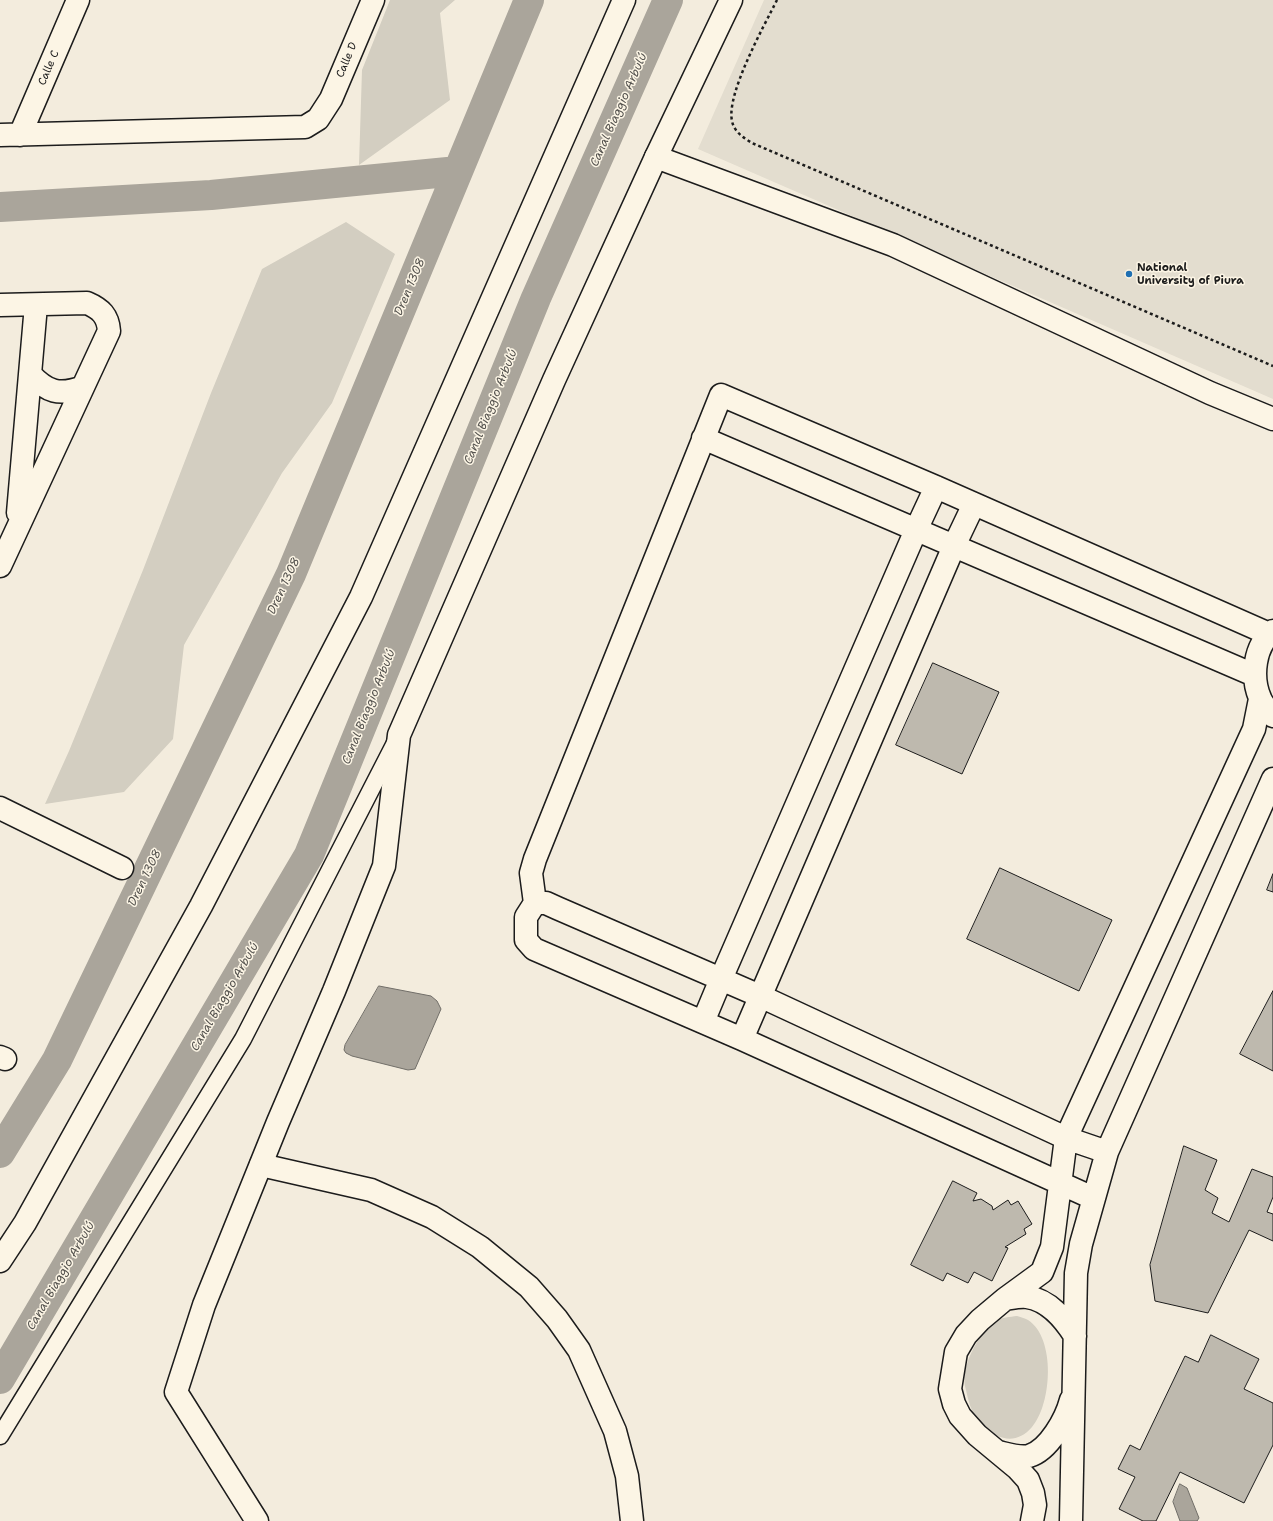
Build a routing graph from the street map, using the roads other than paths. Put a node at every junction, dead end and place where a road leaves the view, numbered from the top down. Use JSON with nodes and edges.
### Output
{"nodes":[{"id":1,"x":78,"y":0,"type":"edge"},
{"id":2,"x":373,"y":0,"type":"edge"},
{"id":3,"x":624,"y":0,"type":"edge"},
{"id":4,"x":730,"y":0,"type":"edge"},
{"id":5,"x":10,"y":135,"type":"edge"},
{"id":6,"x":656,"y":157,"type":"junction"},
{"id":7,"x":0,"y":305,"type":"edge"},
{"id":8,"x":36,"y":305,"type":"junction"},
{"id":9,"x":30,"y":374,"type":"junction"},
{"id":10,"x":83,"y":387,"type":"junction"},
{"id":11,"x":1273,"y":419,"type":"edge"},
{"id":12,"x":703,"y":438,"type":"junction"},
{"id":13,"x":936,"y":487,"type":"junction"},
{"id":14,"x":974,"y":504,"type":"junction"},
{"id":15,"x":16,"y":528,"type":"junction"},
{"id":16,"x":916,"y":530,"type":"junction"},
{"id":17,"x":954,"y":546,"type":"junction"},
{"id":18,"x":0,"y":566,"type":"edge"},
{"id":19,"x":1271,"y":633,"type":"edge"},
{"id":20,"x":1254,"y":675,"type":"junction"},
{"id":21,"x":1260,"y":699,"type":"junction"},
{"id":22,"x":1273,"y":716,"type":"edge"},
{"id":23,"x":399,"y":735,"type":"junction"},
{"id":24,"x":1273,"y":779,"type":"edge"},
{"id":25,"x":0,"y":808,"type":"edge"},
{"id":26,"x":122,"y":868,"type":"dead end"},
{"id":27,"x":535,"y":903,"type":"junction"},
{"id":28,"x":721,"y":979,"type":"junction"},
{"id":29,"x":760,"y":996,"type":"junction"},
{"id":30,"x":704,"y":1022,"type":"junction"},
{"id":31,"x":742,"y":1039,"type":"junction"},
{"id":32,"x":1066,"y":1138,"type":"junction"},
{"id":33,"x":1107,"y":1152,"type":"junction"},
{"id":34,"x":260,"y":1165,"type":"junction"},
{"id":35,"x":1060,"y":1183,"type":"junction"},
{"id":36,"x":1094,"y":1198,"type":"junction"},
{"id":37,"x":0,"y":1261,"type":"edge"},
{"id":38,"x":1005,"y":1299,"type":"junction"},
{"id":39,"x":1075,"y":1336,"type":"junction"},
{"id":40,"x":1074,"y":1387,"type":"junction"},
{"id":41,"x":0,"y":1436,"type":"edge"},
{"id":42,"x":995,"y":1451,"type":"junction"},
{"id":43,"x":256,"y":1521,"type":"edge"},
{"id":44,"x":632,"y":1521,"type":"edge"},
{"id":45,"x":1032,"y":1521,"type":"edge"},
{"id":46,"x":1071,"y":1521,"type":"edge"}],
"edges":[{"from":1,"to":5,"type":"street","name":"Calle C"},
{"from":2,"to":5,"type":"street","name":"Calle D"},
{"from":3,"to":37,"type":"street"},
{"from":4,"to":6,"type":"street"},
{"from":6,"to":11,"type":"street"},
{"from":6,"to":23,"type":"street"},
{"from":7,"to":8,"type":"street"},
{"from":8,"to":9,"type":"street"},
{"from":8,"to":10,"type":"street"},
{"from":9,"to":10,"type":"street"},
{"from":9,"to":15,"type":"street"},
{"from":10,"to":15,"type":"street"},
{"from":12,"to":13,"type":"street"},
{"from":12,"to":16,"type":"street"},
{"from":12,"to":27,"type":"street"},
{"from":13,"to":14,"type":"street"},
{"from":13,"to":16,"type":"street"},
{"from":14,"to":17,"type":"street"},
{"from":14,"to":19,"type":"street"},
{"from":15,"to":18,"type":"street"},
{"from":16,"to":17,"type":"street"},
{"from":16,"to":28,"type":"street"},
{"from":17,"to":20,"type":"street"},
{"from":17,"to":29,"type":"street"},
{"from":19,"to":20,"type":"street"},
{"from":20,"to":21,"type":"street"},
{"from":21,"to":22,"type":"street"},
{"from":21,"to":32,"type":"street"},
{"from":23,"to":34,"type":"street"},
{"from":23,"to":41,"type":"lane"},
{"from":24,"to":33,"type":"street"},
{"from":25,"to":26,"type":"street"},
{"from":27,"to":28,"type":"street"},
{"from":27,"to":30,"type":"street"},
{"from":28,"to":29,"type":"street"},
{"from":28,"to":30,"type":"street"},
{"from":29,"to":31,"type":"street"},
{"from":29,"to":32,"type":"street"},
{"from":30,"to":31,"type":"street"},
{"from":31,"to":35,"type":"street"},
{"from":32,"to":33,"type":"street"},
{"from":32,"to":35,"type":"street"},
{"from":33,"to":36,"type":"street"},
{"from":34,"to":43,"type":"street"},
{"from":34,"to":44,"type":"street"},
{"from":35,"to":36,"type":"street"},
{"from":35,"to":38,"type":"street"},
{"from":36,"to":39,"type":"street"},
{"from":38,"to":39,"type":"street"},
{"from":38,"to":42,"type":"street"},
{"from":39,"to":40,"type":"street"},
{"from":40,"to":42,"type":"street"},
{"from":40,"to":46,"type":"street"},
{"from":42,"to":45,"type":"street"}]}
